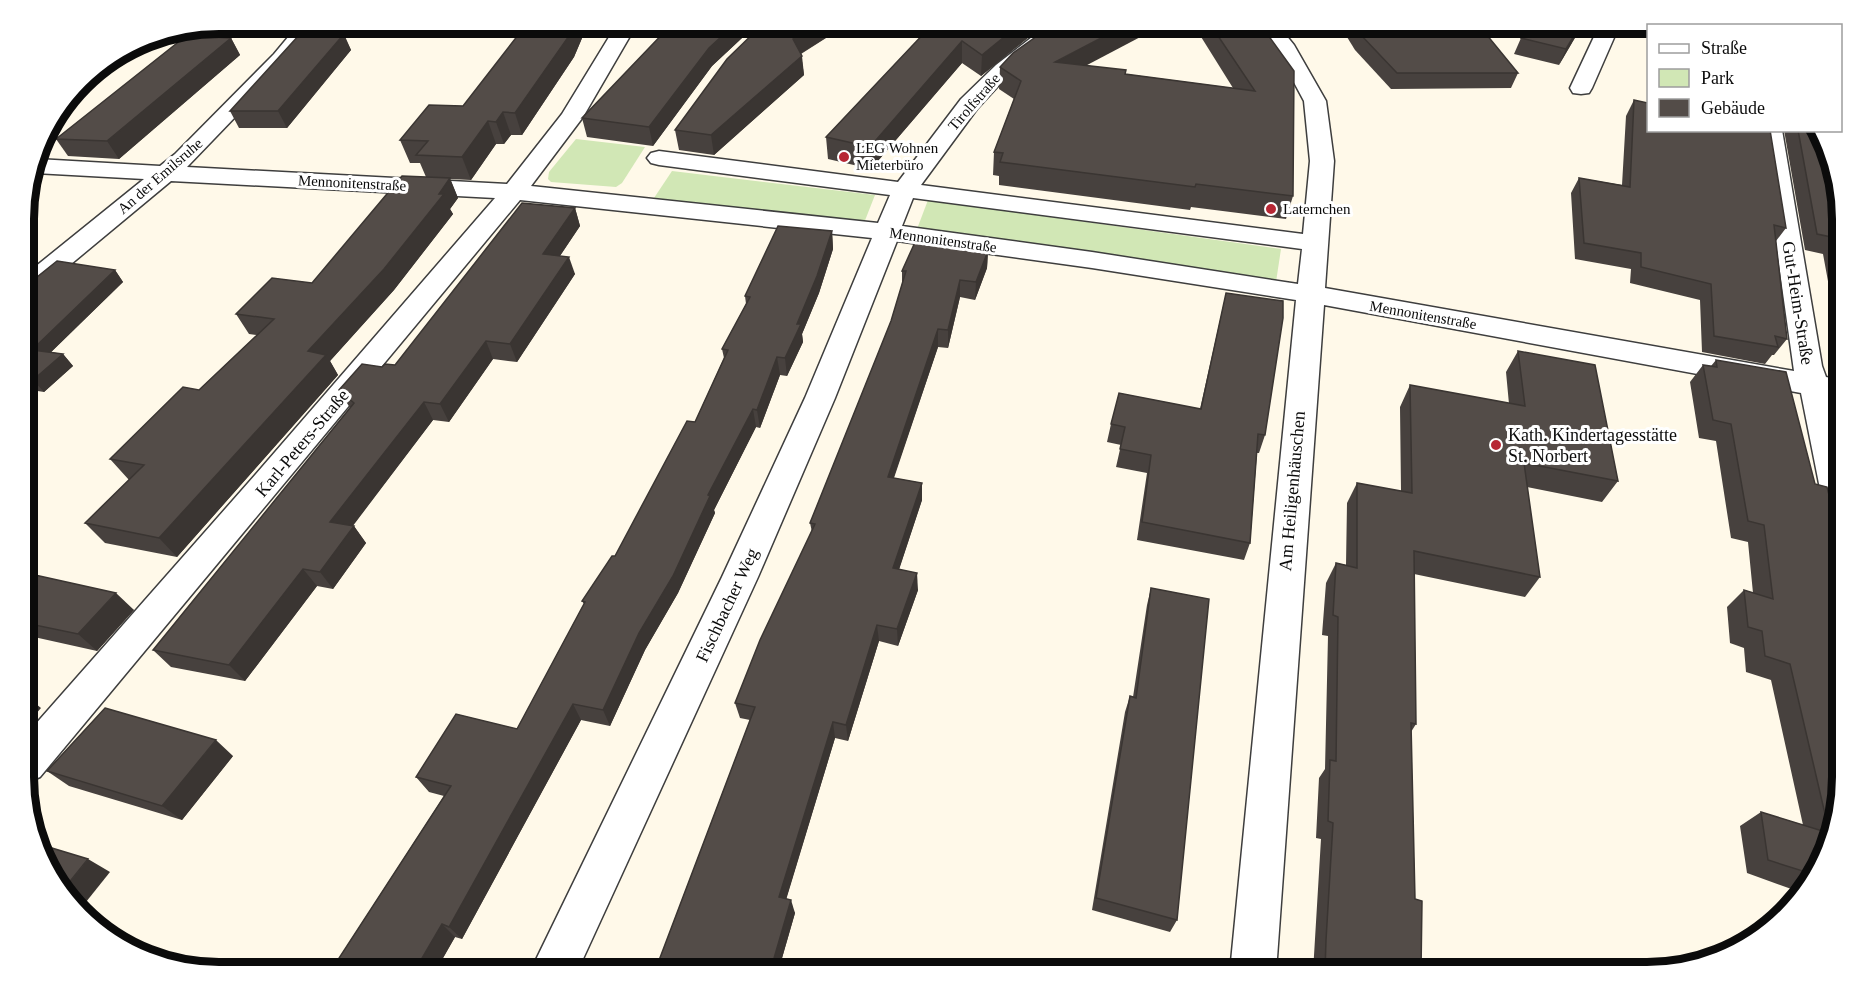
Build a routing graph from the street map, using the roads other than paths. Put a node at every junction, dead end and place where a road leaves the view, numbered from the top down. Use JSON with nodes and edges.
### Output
{"nodes":[{"id":1,"x":300,"y":35,"type":"edge"},
{"id":2,"x":621,"y":35,"type":"edge"},
{"id":3,"x":1048,"y":35,"type":"edge"},
{"id":4,"x":1276,"y":35,"type":"edge"},
{"id":5,"x":1605,"y":35,"type":"edge"},
{"id":6,"x":1581,"y":88,"type":"dead end"},
{"id":7,"x":1771,"y":132,"type":"edge"},
{"id":8,"x":43,"y":166,"type":"edge"},
{"id":9,"x":164,"y":173,"type":"junction"},
{"id":10,"x":649,"y":173,"type":"junction"},
{"id":11,"x":905,"y":189,"type":"junction"},
{"id":12,"x":514,"y":192,"type":"junction"},
{"id":13,"x":887,"y":232,"type":"junction"},
{"id":14,"x":1314,"y":243,"type":"junction"},
{"id":15,"x":35,"y":281,"type":"edge"},
{"id":16,"x":1309,"y":294,"type":"junction"},
{"id":17,"x":1828,"y":387,"type":"edge"},
{"id":18,"x":1832,"y":425,"type":"edge"},
{"id":19,"x":35,"y":754,"type":"edge"},
{"id":20,"x":1253,"y":961,"type":"edge"},
{"id":21,"x":558,"y":962,"type":"edge"}],
"edges":[{"from":1,"to":9,"type":"street","name":"An der Emilsruhe"},
{"from":2,"to":12,"type":"street","name":"Karl-Peters-Straße"},
{"from":3,"to":11,"type":"street","name":"Tirolfstraße"},
{"from":4,"to":14,"type":"street","name":"Am Heiligenhäuschen"},
{"from":5,"to":6,"type":"street"},
{"from":7,"to":17,"type":"street","name":"Gut-Heim-Straße"},
{"from":8,"to":9,"type":"street","name":"Mennonitenstraße"},
{"from":9,"to":12,"type":"street","name":"Mennonitenstraße"},
{"from":9,"to":15,"type":"street","name":"An der Emilsruhe"},
{"from":10,"to":11,"type":"street","name":"Mennonitenstraße"},
{"from":10,"to":12,"type":"street","name":"Mennonitenstraße"},
{"from":10,"to":13,"type":"street","name":"Mennonitenstraße"},
{"from":11,"to":13,"type":"street","name":"Tirolfstraße"},
{"from":11,"to":14,"type":"street","name":"Mennonitenstraße"},
{"from":12,"to":19,"type":"street","name":"Karl-Peters-Straße"},
{"from":13,"to":16,"type":"street","name":"Mennonitenstraße"},
{"from":13,"to":21,"type":"street","name":"Fischbacher Weg"},
{"from":14,"to":16,"type":"street","name":"Am Heiligenhäuschen"},
{"from":16,"to":17,"type":"street","name":"Mennonitenstraße"},
{"from":16,"to":20,"type":"street","name":"Am Heiligenhäuschen"},
{"from":17,"to":18,"type":"street","name":"Gut-Heim-Straße"}]}
